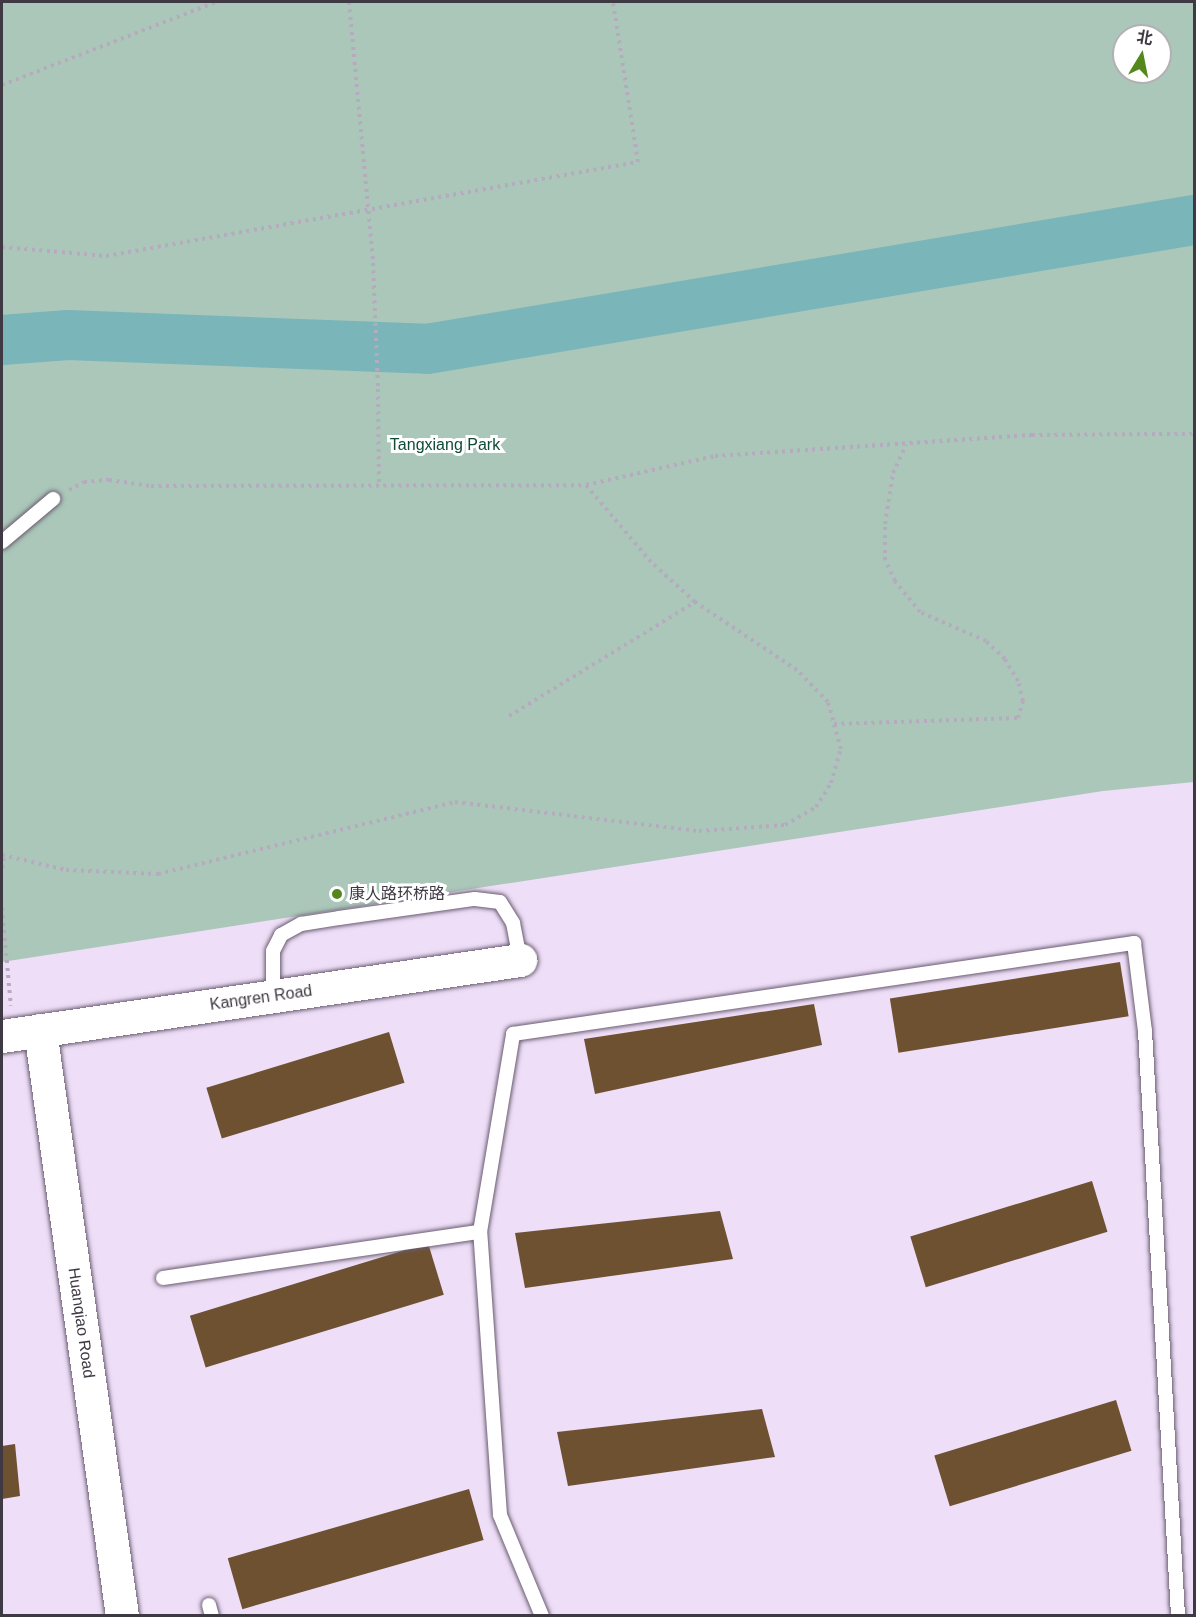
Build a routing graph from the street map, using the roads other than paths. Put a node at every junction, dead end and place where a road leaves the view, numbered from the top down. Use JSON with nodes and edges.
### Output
{"nodes":[{"id":1,"x":52,"y":499,"type":"road end"},
{"id":2,"x":2,"y":542,"type":"edge"},
{"id":3,"x":520,"y":960,"type":"joint"},
{"id":4,"x":273,"y":996,"type":"junction"},
{"id":5,"x":18,"y":1033,"type":"edge"},
{"id":6,"x":480,"y":1232,"type":"junction"},
{"id":7,"x":163,"y":1278,"type":"dead end"},
{"id":8,"x":122,"y":1616,"type":"edge"},
{"id":9,"x":542,"y":1616,"type":"edge"},
{"id":10,"x":1178,"y":1616,"type":"edge"}],
"edges":[{"from":1,"to":2,"type":"lane"},
{"from":3,"to":4,"type":"street","name":"Kangren Road"},
{"from":3,"to":4,"type":"lane"},
{"from":4,"to":5,"type":"street","name":"Kangren Road"},
{"from":5,"to":8,"type":"street","name":"Huanqiao Road"},
{"from":6,"to":7,"type":"lane"},
{"from":6,"to":9,"type":"lane"},
{"from":6,"to":10,"type":"lane"}]}
